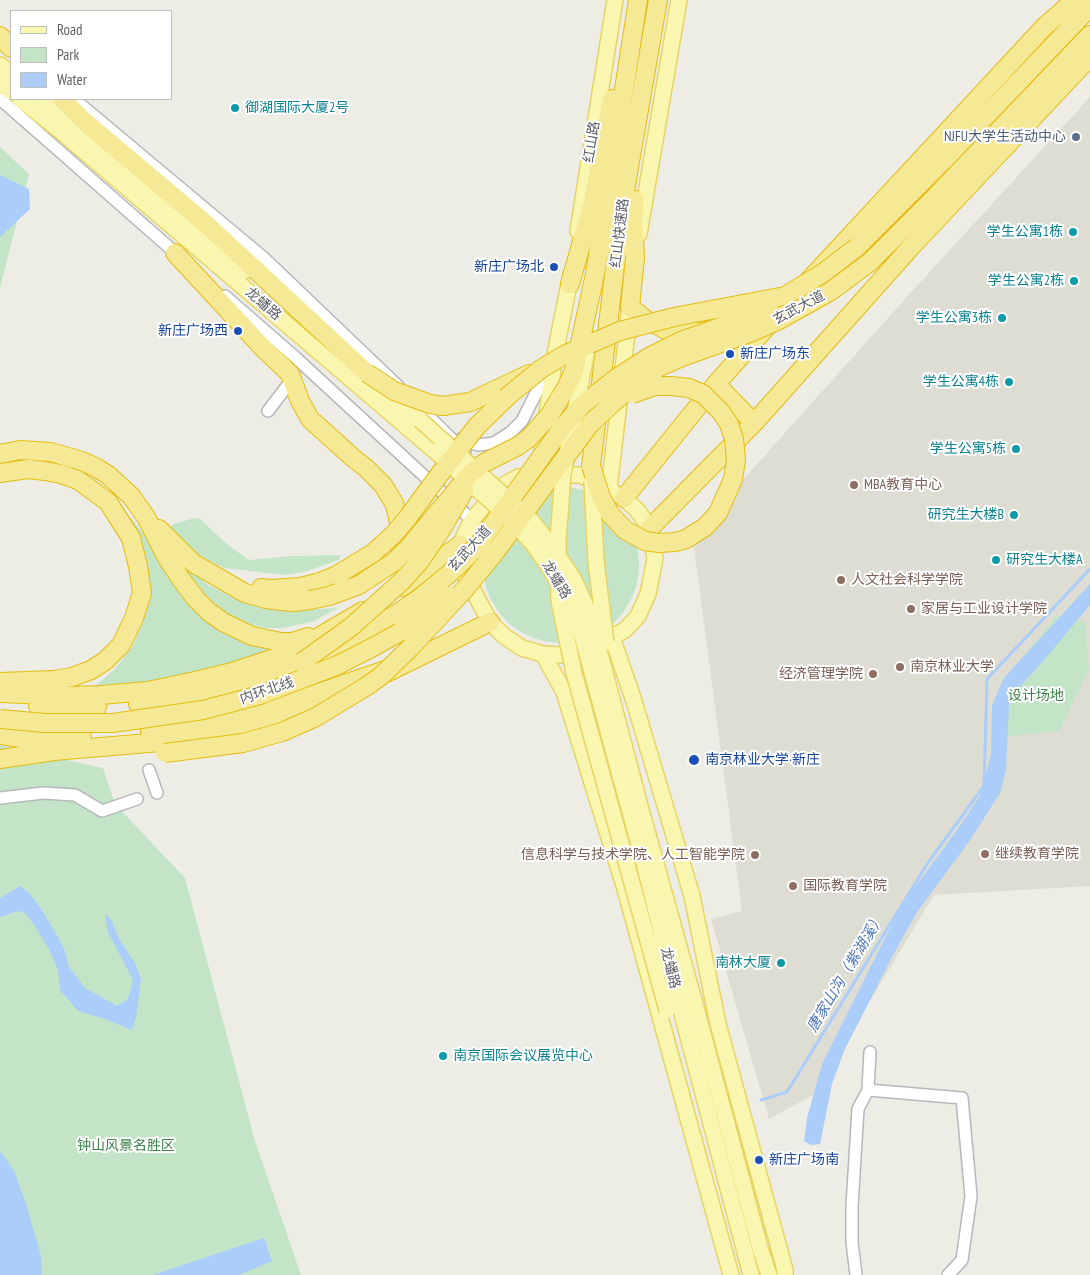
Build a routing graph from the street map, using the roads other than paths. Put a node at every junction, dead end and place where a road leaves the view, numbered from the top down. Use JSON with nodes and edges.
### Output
{"nodes":[{"id":1,"x":616,"y":0,"type":"edge"},
{"id":2,"x":638,"y":0,"type":"edge"},
{"id":3,"x":658,"y":0,"type":"edge"},
{"id":4,"x":679,"y":0,"type":"edge"},
{"id":5,"x":1075,"y":0,"type":"edge"},
{"id":6,"x":1090,"y":7,"type":"edge"},
{"id":7,"x":634,"y":21,"type":"junction"},
{"id":8,"x":653,"y":28,"type":"junction"},
{"id":9,"x":0,"y":35,"type":"edge"},
{"id":10,"x":1090,"y":35,"type":"edge"},
{"id":11,"x":10,"y":45,"type":"edge"},
{"id":12,"x":1083,"y":53,"type":"edge"},
{"id":13,"x":0,"y":65,"type":"edge"},
{"id":14,"x":10,"y":73,"type":"edge"},
{"id":15,"x":0,"y":83,"type":"edge"},
{"id":16,"x":10,"y":91,"type":"edge"},
{"id":17,"x":0,"y":99,"type":"edge"},
{"id":18,"x":21,"y":100,"type":"edge"},
{"id":19,"x":43,"y":100,"type":"edge"},
{"id":20,"x":63,"y":100,"type":"edge"},
{"id":21,"x":75,"y":100,"type":"edge"},
{"id":22,"x":615,"y":203,"type":"junction"},
{"id":23,"x":175,"y":253,"type":"junction"},
{"id":24,"x":635,"y":258,"type":"junction"},
{"id":25,"x":595,"y":274,"type":"junction"},
{"id":26,"x":570,"y":284,"type":"junction"},
{"id":27,"x":785,"y":301,"type":"junction"},
{"id":28,"x":630,"y":307,"type":"junction"},
{"id":29,"x":555,"y":354,"type":"junction"},
{"id":30,"x":541,"y":369,"type":"junction"},
{"id":31,"x":716,"y":384,"type":"junction"},
{"id":32,"x":287,"y":386,"type":"dead end"},
{"id":33,"x":614,"y":402,"type":"junction"},
{"id":34,"x":268,"y":411,"type":"dead end"},
{"id":35,"x":754,"y":423,"type":"junction"},
{"id":36,"x":442,"y":429,"type":"junction"},
{"id":37,"x":0,"y":454,"type":"edge"},
{"id":38,"x":591,"y":466,"type":"junction"},
{"id":39,"x":0,"y":473,"type":"edge"},
{"id":40,"x":470,"y":474,"type":"junction"},
{"id":41,"x":539,"y":474,"type":"junction"},
{"id":42,"x":500,"y":487,"type":"junction"},
{"id":43,"x":616,"y":494,"type":"junction"},
{"id":44,"x":146,"y":516,"type":"junction"},
{"id":45,"x":472,"y":520,"type":"junction"},
{"id":46,"x":650,"y":528,"type":"junction"},
{"id":47,"x":460,"y":545,"type":"junction"},
{"id":48,"x":496,"y":551,"type":"junction"},
{"id":49,"x":305,"y":593,"type":"junction"},
{"id":50,"x":385,"y":599,"type":"junction"},
{"id":51,"x":490,"y":622,"type":"junction"},
{"id":52,"x":323,"y":633,"type":"junction"},
{"id":53,"x":612,"y":638,"type":"junction"},
{"id":54,"x":543,"y":654,"type":"junction"},
{"id":55,"x":414,"y":660,"type":"junction"},
{"id":56,"x":302,"y":662,"type":"junction"},
{"id":57,"x":0,"y":682,"type":"edge"},
{"id":58,"x":0,"y":693,"type":"edge"},
{"id":59,"x":0,"y":703,"type":"edge"},
{"id":60,"x":0,"y":719,"type":"edge"},
{"id":61,"x":0,"y":735,"type":"edge"},
{"id":62,"x":54,"y":751,"type":"junction"},
{"id":63,"x":0,"y":759,"type":"edge"},
{"id":64,"x":149,"y":770,"type":"dead end"},
{"id":65,"x":157,"y":793,"type":"dead end"},
{"id":66,"x":0,"y":798,"type":"edge"},
{"id":67,"x":138,"y":799,"type":"dead end"},
{"id":68,"x":718,"y":1024,"type":"junction"},
{"id":69,"x":665,"y":1031,"type":"junction"},
{"id":70,"x":870,"y":1052,"type":"dead end"},
{"id":71,"x":868,"y":1090,"type":"junction"},
{"id":72,"x":767,"y":1269,"type":"edge"},
{"id":73,"x":750,"y":1271,"type":"edge"},
{"id":74,"x":731,"y":1275,"type":"edge"},
{"id":75,"x":785,"y":1275,"type":"edge"},
{"id":76,"x":856,"y":1275,"type":"edge"},
{"id":77,"x":948,"y":1275,"type":"edge"}],
"edges":[{"from":1,"to":26,"type":"main road","name":"红山路"},
{"from":2,"to":7,"type":"highway","name":"红山快速路"},
{"from":3,"to":8,"type":"highway","name":"红山快速路"},
{"from":4,"to":24,"type":"main road"},
{"from":5,"to":27,"type":"highway"},
{"from":6,"to":27,"type":"highway","bridge":true},
{"from":7,"to":22,"type":"highway","name":"红山快速路"},
{"from":7,"to":26,"type":"highway"},
{"from":8,"to":22,"type":"highway","name":"红山快速路"},
{"from":8,"to":24,"type":"highway"},
{"from":9,"to":11,"type":"highway"},
{"from":10,"to":12,"type":"highway","name":"玄武大道"},
{"from":12,"to":33,"type":"highway","name":"玄武大道","bridge":true},
{"from":12,"to":35,"type":"highway"},
{"from":13,"to":14,"type":"main road"},
{"from":15,"to":16,"type":"main road"},
{"from":17,"to":23,"type":"street","name":"龙蟠路"},
{"from":18,"to":73,"type":"main road","name":"龙蟠路","bridge":true},
{"from":19,"to":72,"type":"main road","name":"龙蟠路","bridge":true},
{"from":20,"to":30,"type":"highway","bridge":true},
{"from":21,"to":36,"type":"street"},
{"from":22,"to":25,"type":"highway","name":"红山快速路"},
{"from":22,"to":38,"type":"highway","name":"红山快速路","bridge":true},
{"from":23,"to":45,"type":"street","name":"龙蟠路"},
{"from":23,"to":50,"type":"highway"},
{"from":24,"to":28,"type":"highway"},
{"from":25,"to":40,"type":"highway","name":"红山快速路","bridge":true},
{"from":25,"to":69,"type":"main road","bridge":true},
{"from":26,"to":29,"type":"main road","name":"红山路"},
{"from":27,"to":28,"type":"highway"},
{"from":27,"to":30,"type":"highway","bridge":true},
{"from":27,"to":31,"type":"highway"},
{"from":27,"to":56,"type":"highway","name":"玄武大道","bridge":true},
{"from":28,"to":43,"type":"main road"},
{"from":29,"to":36,"type":"street"},
{"from":29,"to":41,"type":"main road","name":"红山路"},
{"from":30,"to":49,"type":"highway","bridge":true},
{"from":31,"to":35,"type":"highway"},
{"from":31,"to":43,"type":"highway"},
{"from":32,"to":34,"type":"street"},
{"from":33,"to":38,"type":"highway","bridge":true},
{"from":33,"to":48,"type":"highway","name":"玄武大道","bridge":true},
{"from":35,"to":46,"type":"highway"},
{"from":36,"to":42,"type":"street"},
{"from":37,"to":44,"type":"highway"},
{"from":38,"to":68,"type":"main road","bridge":true},
{"from":39,"to":57,"type":"highway"},
{"from":40,"to":49,"type":"highway","name":"红山快速路","bridge":true},
{"from":40,"to":50,"type":"highway","bridge":true},
{"from":41,"to":42,"type":"main road"},
{"from":41,"to":43,"type":"main road"},
{"from":42,"to":45,"type":"main road"},
{"from":43,"to":46,"type":"main road"},
{"from":44,"to":49,"type":"highway"},
{"from":44,"to":52,"type":"highway"},
{"from":45,"to":47,"type":"main road"},
{"from":46,"to":53,"type":"main road"},
{"from":47,"to":50,"type":"highway"},
{"from":47,"to":51,"type":"main road"},
{"from":48,"to":60,"type":"highway","name":"内环北线","bridge":true},
{"from":48,"to":62,"type":"highway","bridge":true},
{"from":50,"to":52,"type":"highway"},
{"from":50,"to":56,"type":"highway","bridge":true},
{"from":51,"to":54,"type":"main road"},
{"from":51,"to":55,"type":"highway"},
{"from":52,"to":58,"type":"highway"},
{"from":53,"to":54,"type":"main road"},
{"from":53,"to":68,"type":"main road"},
{"from":54,"to":69,"type":"main road"},
{"from":55,"to":61,"type":"highway"},
{"from":55,"to":62,"type":"highway"},
{"from":56,"to":59,"type":"highway","name":"内环北线"},
{"from":62,"to":63,"type":"highway"},
{"from":64,"to":65,"type":"street"},
{"from":66,"to":67,"type":"street"},
{"from":68,"to":75,"type":"main road"},
{"from":69,"to":74,"type":"main road"},
{"from":70,"to":71,"type":"street"},
{"from":71,"to":76,"type":"street"},
{"from":71,"to":77,"type":"street"}]}
